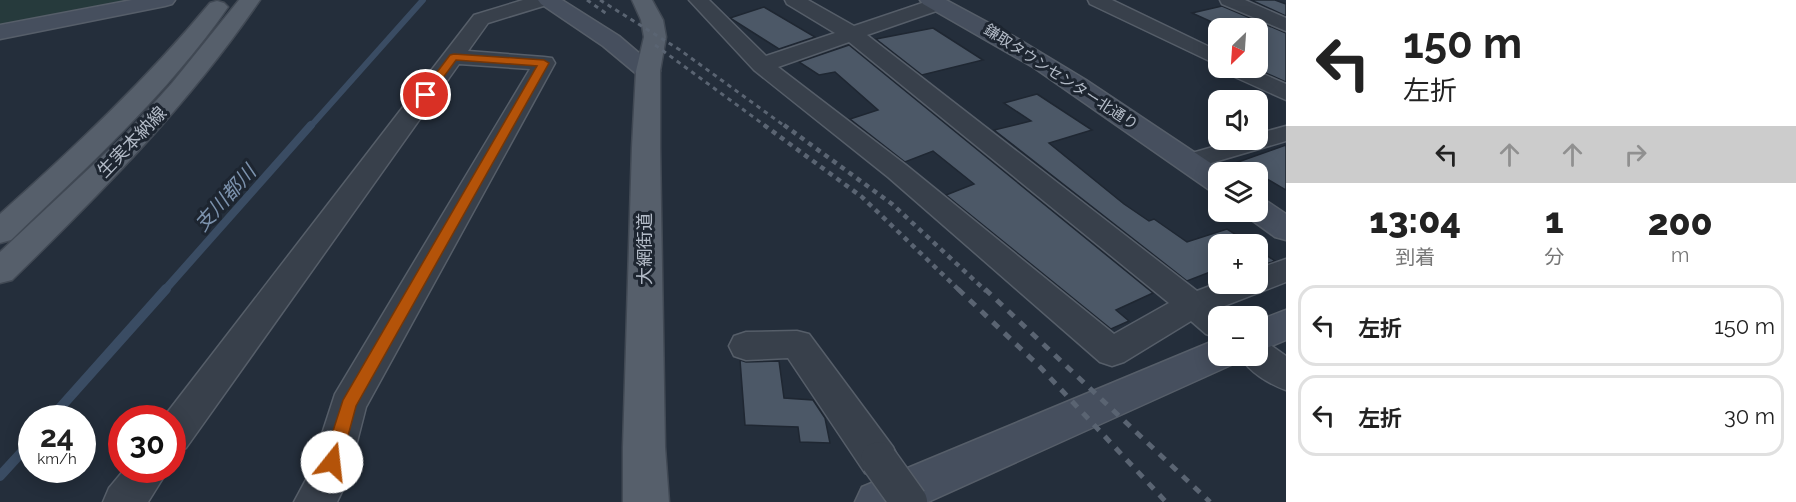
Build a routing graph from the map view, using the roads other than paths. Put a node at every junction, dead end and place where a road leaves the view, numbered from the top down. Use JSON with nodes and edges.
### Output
{"nodes":[{"id":1,"x":165,"y":0,"type":"edge"},
{"id":2,"x":223,"y":0,"type":"edge"},
{"id":3,"x":250,"y":0,"type":"edge"},
{"id":4,"x":543,"y":0,"type":"edge"},
{"id":5,"x":548,"y":0,"type":"edge"},
{"id":6,"x":642,"y":0,"type":"edge"},
{"id":7,"x":698,"y":0,"type":"edge"},
{"id":8,"x":794,"y":0,"type":"edge"},
{"id":9,"x":1097,"y":0,"type":"edge"},
{"id":10,"x":1229,"y":0,"type":"edge"},
{"id":11,"x":934,"y":2,"type":"edge"},
{"id":12,"x":975,"y":22,"type":"junction"},
{"id":13,"x":1286,"y":25,"type":"edge"},
{"id":14,"x":0,"y":32,"type":"edge"},
{"id":15,"x":852,"y":34,"type":"junction"},
{"id":16,"x":1208,"y":54,"type":"edge"},
{"id":17,"x":454,"y":57,"type":"junction"},
{"id":18,"x":762,"y":65,"type":"junction"},
{"id":19,"x":648,"y":71,"type":"junction"},
{"id":20,"x":1255,"y":78,"type":"edge"},
{"id":21,"x":1286,"y":93,"type":"edge"},
{"id":22,"x":1286,"y":133,"type":"edge"},
{"id":23,"x":1201,"y":158,"type":"junction"},
{"id":24,"x":1208,"y":162,"type":"edge"},
{"id":25,"x":1208,"y":175,"type":"edge"},
{"id":26,"x":1268,"y":199,"type":"edge"},
{"id":27,"x":1286,"y":210,"type":"edge"},
{"id":28,"x":1268,"y":217,"type":"edge"},
{"id":29,"x":1286,"y":229,"type":"edge"},
{"id":30,"x":0,"y":232,"type":"edge"},
{"id":31,"x":0,"y":270,"type":"edge"},
{"id":32,"x":1286,"y":270,"type":"edge"},
{"id":33,"x":1268,"y":277,"type":"edge"},
{"id":34,"x":1224,"y":294,"type":"edge"},
{"id":35,"x":1192,"y":306,"type":"junction"},
{"id":36,"x":1208,"y":318,"type":"edge"},
{"id":37,"x":1286,"y":324,"type":"edge"},
{"id":38,"x":1268,"y":332,"type":"edge"},
{"id":39,"x":746,"y":346,"type":"dead end"},
{"id":40,"x":1208,"y":358,"type":"edge"},
{"id":41,"x":1268,"y":362,"type":"edge"},
{"id":42,"x":1286,"y":375,"type":"edge"},
{"id":43,"x":186,"y":417,"type":"edge"},
{"id":44,"x":138,"y":483,"type":"edge"},
{"id":45,"x":124,"y":502,"type":"edge"},
{"id":46,"x":315,"y":502,"type":"edge"},
{"id":47,"x":646,"y":502,"type":"edge"},
{"id":48,"x":878,"y":502,"type":"edge"},
{"id":49,"x":909,"y":502,"type":"edge"}],
"edges":[{"from":1,"to":14,"type":"street"},
{"from":2,"to":30,"type":"main road","name":"生実本納線"},
{"from":3,"to":31,"type":"main road","name":"生実本納線"},
{"from":4,"to":17,"type":"street"},
{"from":5,"to":19,"type":"street"},
{"from":6,"to":19,"type":"main road","name":"大網街道"},
{"from":7,"to":18,"type":"street"},
{"from":8,"to":15,"type":"street"},
{"from":9,"to":16,"type":"street"},
{"from":10,"to":13,"type":"street"},
{"from":11,"to":12,"type":"street","name":"鎌取タウンセンター北通り"},
{"from":11,"to":15,"type":"street"},
{"from":12,"to":23,"type":"street"},
{"from":12,"to":25,"type":"street","name":"鎌取タウンセンター北通り"},
{"from":15,"to":18,"type":"street"},
{"from":15,"to":35,"type":"street"},
{"from":17,"to":43,"type":"street"},
{"from":17,"to":46,"type":"street"},
{"from":18,"to":35,"type":"street"},
{"from":19,"to":47,"type":"main road","name":"大網街道"},
{"from":20,"to":21,"type":"street"},
{"from":22,"to":23,"type":"street"},
{"from":23,"to":24,"type":"street"},
{"from":26,"to":27,"type":"street"},
{"from":28,"to":29,"type":"street"},
{"from":32,"to":33,"type":"street"},
{"from":34,"to":35,"type":"street"},
{"from":35,"to":36,"type":"street"},
{"from":37,"to":38,"type":"street"},
{"from":39,"to":49,"type":"street","bridge":true},
{"from":40,"to":48,"type":"street"},
{"from":41,"to":42,"type":"street"},
{"from":44,"to":45,"type":"street"}]}
